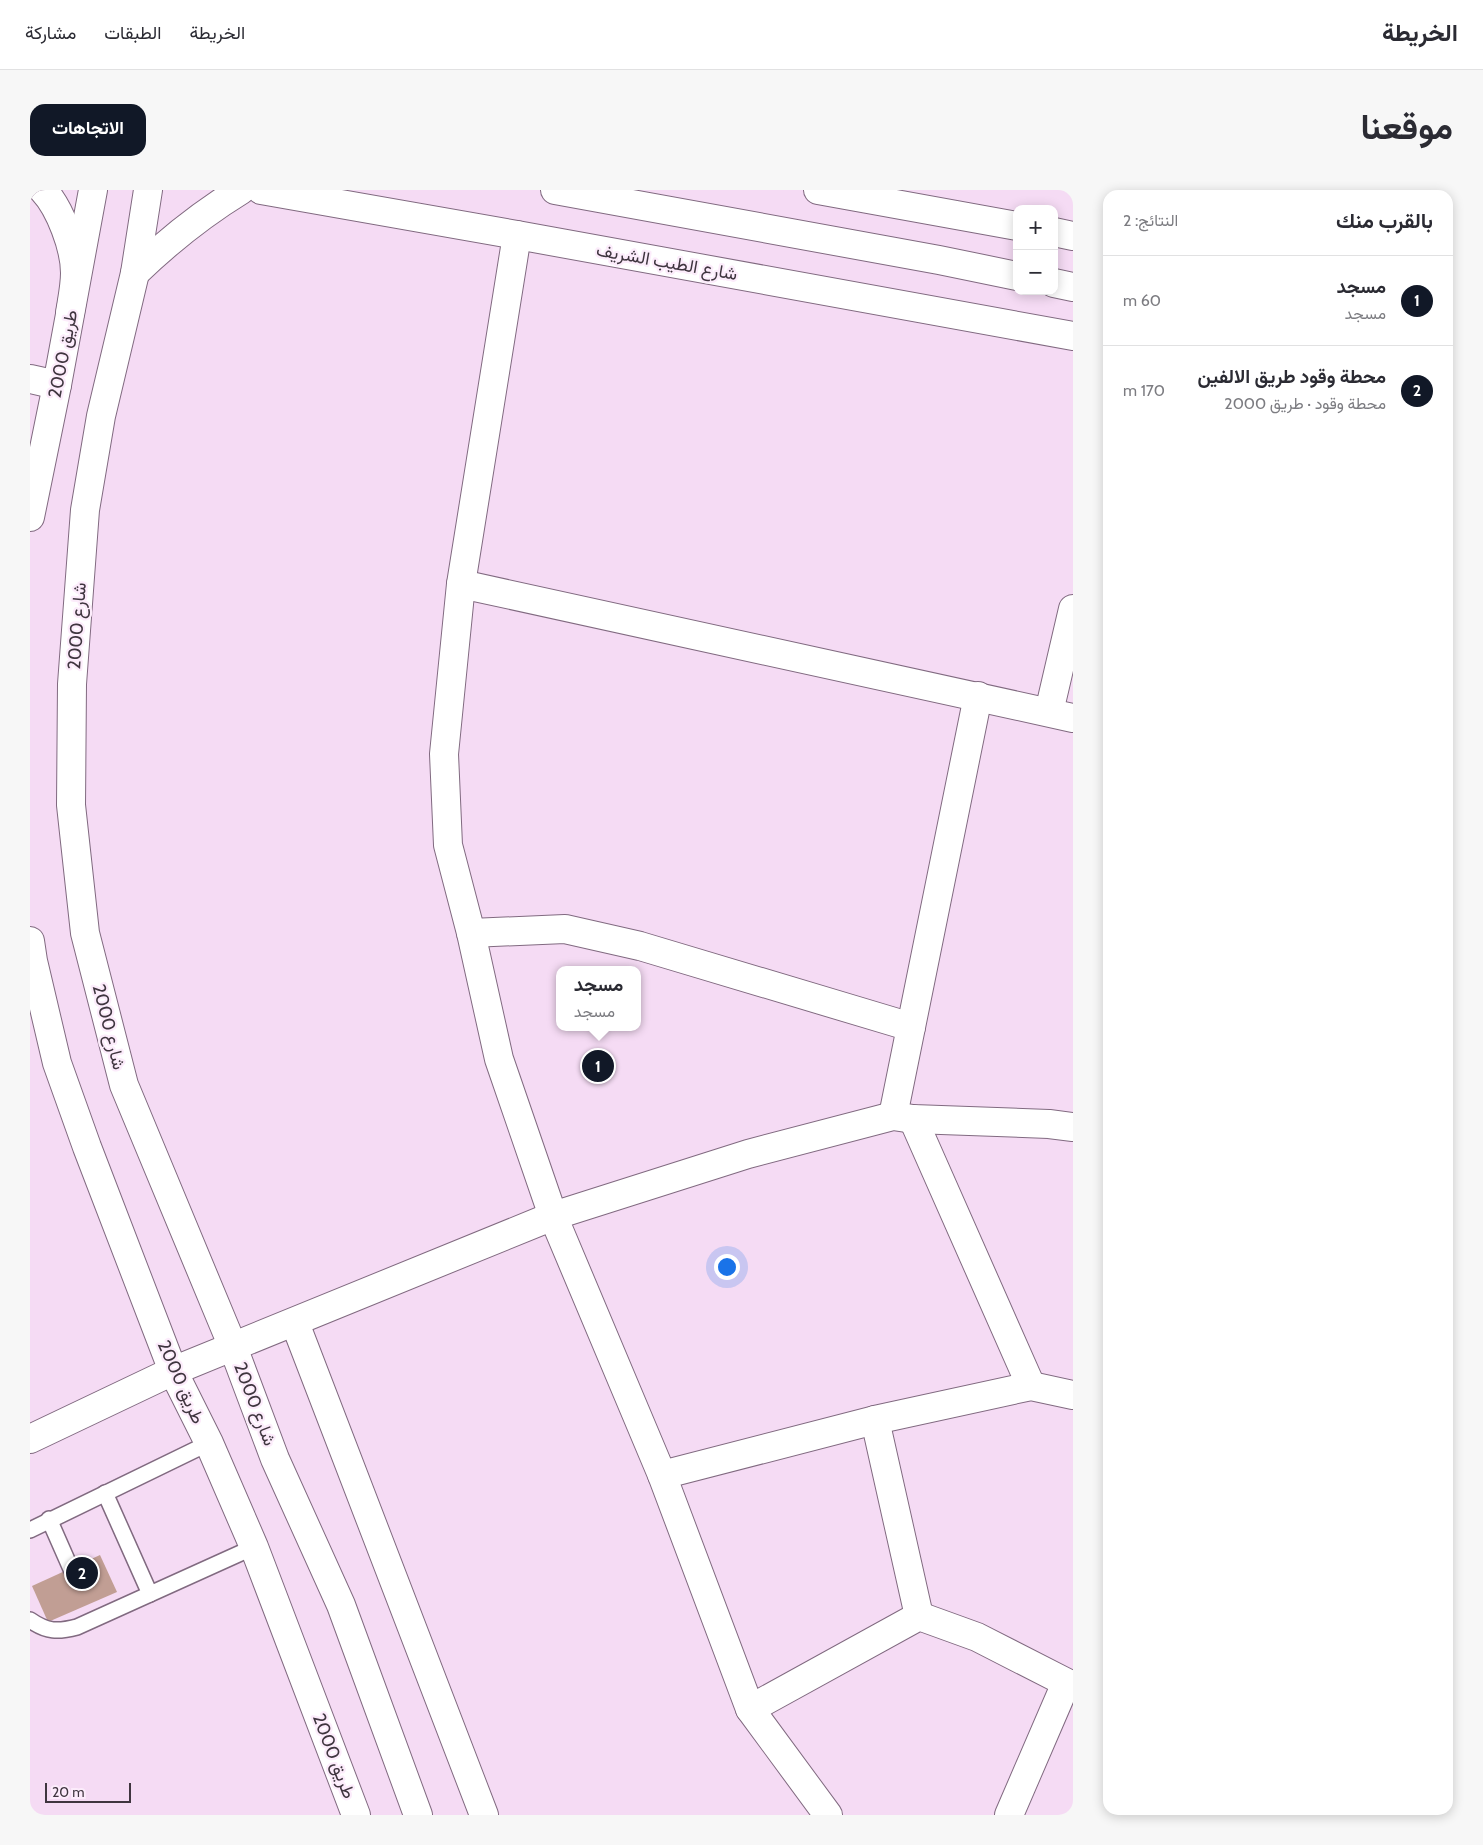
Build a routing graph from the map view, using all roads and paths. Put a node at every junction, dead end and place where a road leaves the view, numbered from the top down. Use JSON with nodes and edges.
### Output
{"nodes":[{"id":1,"x":43,"y":190,"type":"edge"},
{"id":2,"x":92,"y":190,"type":"edge"},
{"id":3,"x":148,"y":190,"type":"edge"},
{"id":4,"x":242,"y":190,"type":"edge"},
{"id":5,"x":261,"y":190,"type":"edge"},
{"id":6,"x":555,"y":190,"type":"edge"},
{"id":7,"x":818,"y":190,"type":"edge"},
{"id":8,"x":1013,"y":225,"type":"edge"},
{"id":9,"x":1058,"y":233,"type":"edge"},
{"id":10,"x":517,"y":234,"type":"junction"},
{"id":11,"x":1073,"y":236,"type":"edge"},
{"id":12,"x":135,"y":273,"type":"junction"},
{"id":13,"x":1013,"y":275,"type":"edge"},
{"id":14,"x":1058,"y":284,"type":"edge"},
{"id":15,"x":1073,"y":287,"type":"edge"},
{"id":16,"x":70,"y":313,"type":"junction"},
{"id":17,"x":1073,"y":336,"type":"edge"},
{"id":18,"x":30,"y":379,"type":"edge"},
{"id":19,"x":57,"y":385,"type":"junction"},
{"id":20,"x":30,"y":516,"type":"edge"},
{"id":21,"x":461,"y":584,"type":"junction"},
{"id":22,"x":1073,"y":609,"type":"edge"},
{"id":23,"x":978,"y":696,"type":"junction"},
{"id":24,"x":1061,"y":715,"type":"edge"},
{"id":25,"x":471,"y":934,"type":"junction"},
{"id":26,"x":30,"y":941,"type":"edge"},
{"id":27,"x":911,"y":1027,"type":"junction"},
{"id":28,"x":903,"y":1117,"type":"junction"},
{"id":29,"x":1073,"y":1127,"type":"edge"},
{"id":30,"x":553,"y":1216,"type":"junction"},
{"id":31,"x":295,"y":1323,"type":"junction"},
{"id":32,"x":233,"y":1347,"type":"junction"},
{"id":33,"x":173,"y":1371,"type":"junction"},
{"id":34,"x":1031,"y":1386,"type":"junction"},
{"id":35,"x":1073,"y":1395,"type":"edge"},
{"id":36,"x":874,"y":1420,"type":"junction"},
{"id":37,"x":30,"y":1440,"type":"edge"},
{"id":38,"x":209,"y":1442,"type":"junction"},
{"id":39,"x":662,"y":1475,"type":"junction"},
{"id":40,"x":105,"y":1493,"type":"junction"},
{"id":41,"x":49,"y":1520,"type":"junction"},
{"id":42,"x":30,"y":1530,"type":"edge"},
{"id":43,"x":254,"y":1547,"type":"junction"},
{"id":44,"x":71,"y":1569,"type":"dead end"},
{"id":45,"x":150,"y":1594,"type":"junction"},
{"id":46,"x":919,"y":1616,"type":"junction"},
{"id":47,"x":30,"y":1620,"type":"edge"},
{"id":48,"x":1070,"y":1685,"type":"edge"},
{"id":49,"x":750,"y":1709,"type":"junction"},
{"id":50,"x":356,"y":1815,"type":"edge"},
{"id":51,"x":418,"y":1815,"type":"edge"},
{"id":52,"x":484,"y":1815,"type":"edge"},
{"id":53,"x":828,"y":1815,"type":"edge"},
{"id":54,"x":1009,"y":1815,"type":"edge"}],
"edges":[{"from":1,"to":16,"type":"street"},
{"from":2,"to":16,"type":"street","name":"طريق 2000"},
{"from":3,"to":12,"type":"street","name":"شارع 2000"},
{"from":4,"to":12,"type":"street"},
{"from":5,"to":10,"type":"street","name":"شارع الطيب الشريف"},
{"from":6,"to":13,"type":"street"},
{"from":7,"to":8,"type":"street"},
{"from":9,"to":11,"type":"street"},
{"from":10,"to":17,"type":"street","name":"شارع الطيب الشريف"},
{"from":10,"to":21,"type":"street"},
{"from":12,"to":32,"type":"street","name":"شارع 2000"},
{"from":14,"to":15,"type":"street"},
{"from":16,"to":19,"type":"street","name":"طريق 2000"},
{"from":18,"to":19,"type":"street"},
{"from":19,"to":20,"type":"street","name":"طريق 2000"},
{"from":21,"to":23,"type":"street"},
{"from":21,"to":25,"type":"street"},
{"from":22,"to":24,"type":"street"},
{"from":23,"to":24,"type":"street"},
{"from":23,"to":27,"type":"street"},
{"from":25,"to":27,"type":"street"},
{"from":25,"to":30,"type":"street"},
{"from":26,"to":33,"type":"street","name":"طريق 2000"},
{"from":27,"to":28,"type":"street"},
{"from":28,"to":29,"type":"street"},
{"from":28,"to":30,"type":"street"},
{"from":28,"to":34,"type":"street"},
{"from":30,"to":31,"type":"street"},
{"from":30,"to":39,"type":"street"},
{"from":31,"to":32,"type":"street"},
{"from":31,"to":52,"type":"street"},
{"from":32,"to":33,"type":"street"},
{"from":32,"to":51,"type":"street","name":"شارع 2000"},
{"from":33,"to":37,"type":"street"},
{"from":33,"to":38,"type":"street","name":"طريق 2000"},
{"from":34,"to":35,"type":"street"},
{"from":34,"to":36,"type":"street"},
{"from":36,"to":39,"type":"street"},
{"from":36,"to":46,"type":"street"},
{"from":38,"to":40,"type":"lane"},
{"from":38,"to":43,"type":"street","name":"طريق 2000"},
{"from":39,"to":49,"type":"street"},
{"from":40,"to":41,"type":"lane"},
{"from":40,"to":45,"type":"lane"},
{"from":41,"to":42,"type":"lane"},
{"from":41,"to":44,"type":"lane"},
{"from":43,"to":45,"type":"lane"},
{"from":43,"to":50,"type":"street","name":"طريق 2000"},
{"from":45,"to":47,"type":"lane"},
{"from":46,"to":48,"type":"street"},
{"from":46,"to":49,"type":"street"},
{"from":48,"to":54,"type":"street"},
{"from":49,"to":53,"type":"street"}]}
